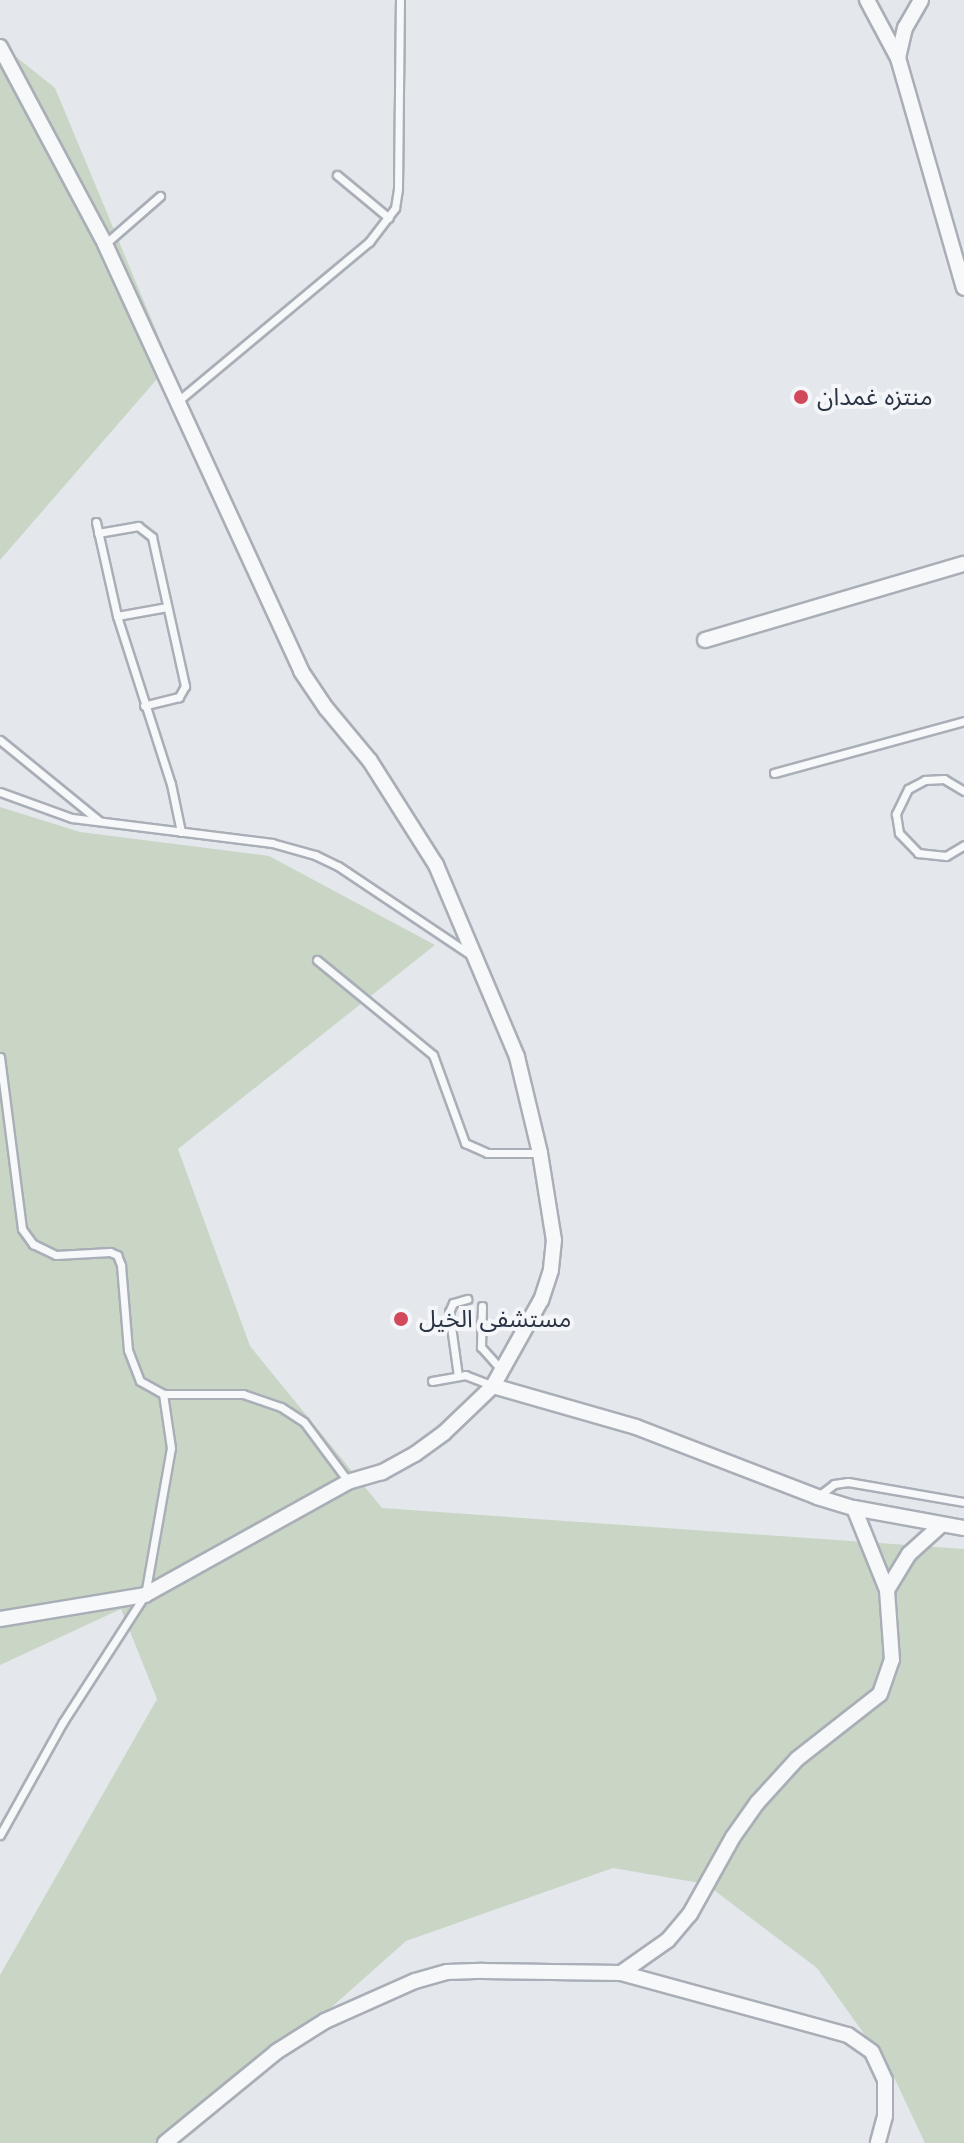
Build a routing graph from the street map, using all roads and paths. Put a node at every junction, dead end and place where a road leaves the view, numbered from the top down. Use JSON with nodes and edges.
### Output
{"nodes":[{"id":1,"x":400,"y":0,"type":"edge"},
{"id":2,"x":867,"y":0,"type":"edge"},
{"id":3,"x":921,"y":0,"type":"edge"},
{"id":4,"x":0,"y":47,"type":"edge"},
{"id":5,"x":898,"y":58,"type":"junction"},
{"id":6,"x":337,"y":175,"type":"dead end"},
{"id":7,"x":160,"y":196,"type":"dead end"},
{"id":8,"x":389,"y":218,"type":"junction"},
{"id":9,"x":105,"y":244,"type":"junction"},
{"id":10,"x":964,"y":288,"type":"edge"},
{"id":11,"x":178,"y":401,"type":"junction"},
{"id":12,"x":96,"y":522,"type":"dead end"},
{"id":13,"x":98,"y":533,"type":"junction"},
{"id":14,"x":964,"y":564,"type":"edge"},
{"id":15,"x":167,"y":607,"type":"junction"},
{"id":16,"x":117,"y":616,"type":"junction"},
{"id":17,"x":705,"y":640,"type":"dead end"},
{"id":18,"x":144,"y":706,"type":"junction"},
{"id":19,"x":964,"y":721,"type":"edge"},
{"id":20,"x":0,"y":740,"type":"edge"},
{"id":21,"x":774,"y":773,"type":"dead end"},
{"id":22,"x":964,"y":791,"type":"edge"},
{"id":23,"x":0,"y":792,"type":"edge"},
{"id":24,"x":100,"y":822,"type":"junction"},
{"id":25,"x":181,"y":832,"type":"junction"},
{"id":26,"x":964,"y":845,"type":"edge"},
{"id":27,"x":473,"y":956,"type":"junction"},
{"id":28,"x":317,"y":960,"type":"dead end"},
{"id":29,"x":0,"y":1057,"type":"edge"},
{"id":30,"x":540,"y":1153,"type":"junction"},
{"id":31,"x":467,"y":1299,"type":"dead end"},
{"id":32,"x":482,"y":1306,"type":"dead end"},
{"id":33,"x":502,"y":1370,"type":"junction"},
{"id":34,"x":458,"y":1376,"type":"junction"},
{"id":35,"x":432,"y":1381,"type":"dead end"},
{"id":36,"x":493,"y":1386,"type":"junction"},
{"id":37,"x":163,"y":1394,"type":"junction"},
{"id":38,"x":348,"y":1482,"type":"junction"},
{"id":39,"x":817,"y":1497,"type":"junction"},
{"id":40,"x":964,"y":1502,"type":"edge"},
{"id":41,"x":854,"y":1508,"type":"junction"},
{"id":42,"x":940,"y":1526,"type":"junction"},
{"id":43,"x":964,"y":1528,"type":"edge"},
{"id":44,"x":887,"y":1590,"type":"junction"},
{"id":45,"x":145,"y":1595,"type":"junction"},
{"id":46,"x":0,"y":1619,"type":"edge"},
{"id":47,"x":0,"y":1835,"type":"edge"},
{"id":48,"x":621,"y":1973,"type":"junction"},
{"id":49,"x":165,"y":2143,"type":"edge"},
{"id":50,"x":878,"y":2143,"type":"edge"}],
"edges":[{"from":1,"to":8,"type":"lane"},
{"from":2,"to":5,"type":"street"},
{"from":3,"to":5,"type":"street"},
{"from":4,"to":9,"type":"street"},
{"from":5,"to":10,"type":"street"},
{"from":6,"to":8,"type":"lane"},
{"from":7,"to":9,"type":"lane"},
{"from":8,"to":11,"type":"lane"},
{"from":9,"to":11,"type":"street"},
{"from":11,"to":27,"type":"street"},
{"from":12,"to":13,"type":"lane"},
{"from":13,"to":15,"type":"lane"},
{"from":13,"to":16,"type":"lane"},
{"from":14,"to":17,"type":"street"},
{"from":15,"to":16,"type":"lane"},
{"from":15,"to":18,"type":"lane"},
{"from":16,"to":18,"type":"lane"},
{"from":18,"to":25,"type":"lane"},
{"from":19,"to":21,"type":"lane"},
{"from":20,"to":24,"type":"lane"},
{"from":22,"to":26,"type":"lane"},
{"from":23,"to":24,"type":"lane"},
{"from":24,"to":25,"type":"lane"},
{"from":25,"to":27,"type":"lane"},
{"from":27,"to":30,"type":"street"},
{"from":28,"to":30,"type":"lane"},
{"from":29,"to":37,"type":"lane"},
{"from":30,"to":33,"type":"street"},
{"from":31,"to":34,"type":"lane"},
{"from":32,"to":33,"type":"lane"},
{"from":33,"to":36,"type":"street"},
{"from":34,"to":35,"type":"lane"},
{"from":34,"to":36,"type":"lane"},
{"from":36,"to":38,"type":"street"},
{"from":36,"to":39,"type":"street"},
{"from":37,"to":38,"type":"lane"},
{"from":37,"to":45,"type":"lane"},
{"from":38,"to":45,"type":"street"},
{"from":39,"to":40,"type":"lane"},
{"from":39,"to":41,"type":"street"},
{"from":41,"to":42,"type":"street"},
{"from":41,"to":44,"type":"street"},
{"from":42,"to":43,"type":"street"},
{"from":42,"to":44,"type":"street"},
{"from":44,"to":48,"type":"street"},
{"from":45,"to":46,"type":"street"},
{"from":45,"to":47,"type":"lane"},
{"from":48,"to":49,"type":"street"},
{"from":48,"to":50,"type":"street"}]}
